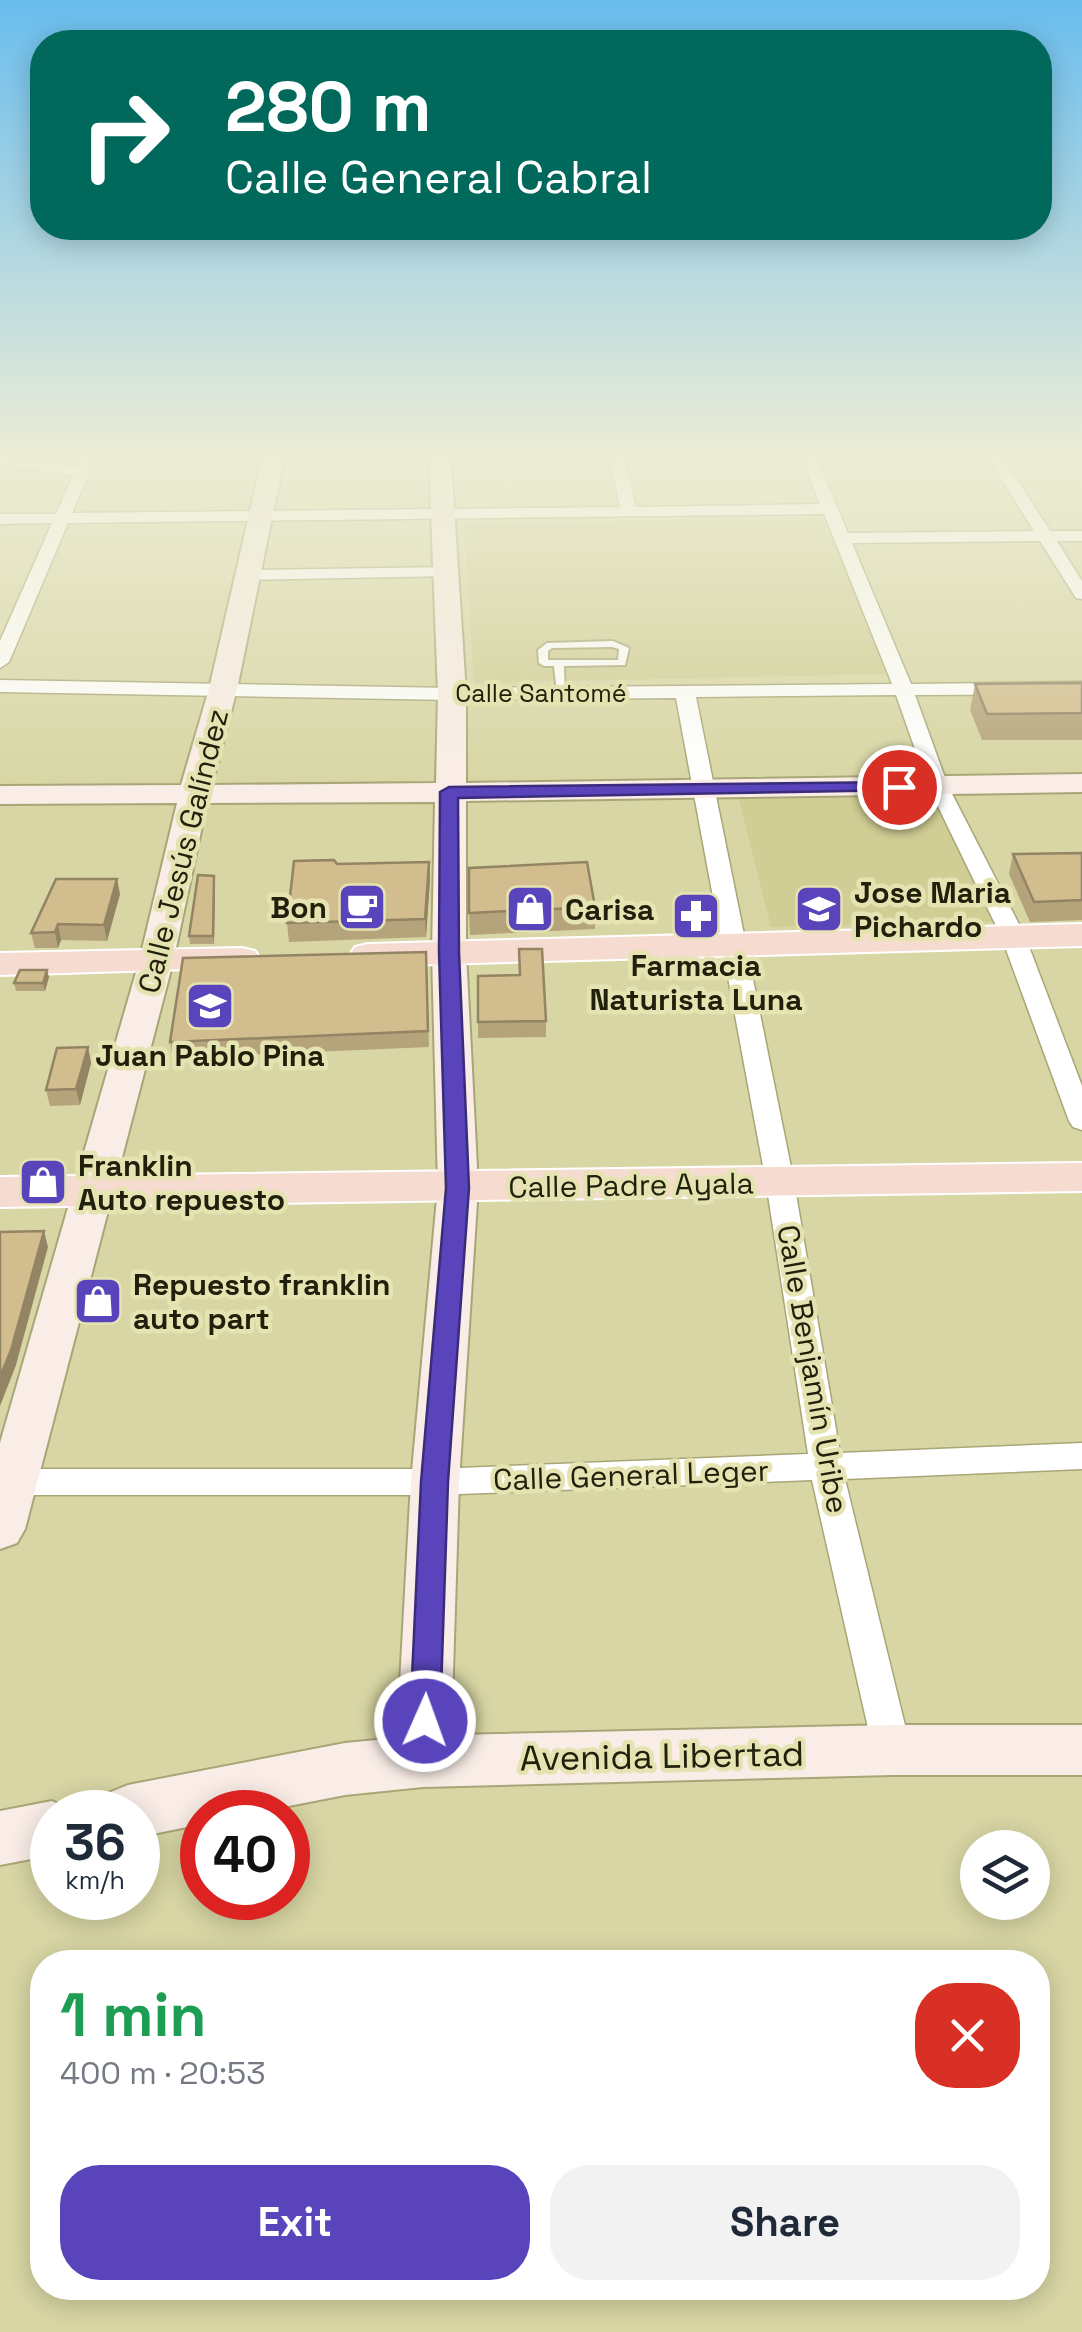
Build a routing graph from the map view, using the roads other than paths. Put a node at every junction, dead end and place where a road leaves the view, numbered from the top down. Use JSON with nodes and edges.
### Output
{"nodes":[{"id":1,"x":40,"y":568,"type":"edge"},
{"id":2,"x":249,"y":568,"type":"edge"},
{"id":3,"x":447,"y":568,"type":"edge"},
{"id":4,"x":853,"y":568,"type":"edge"},
{"id":5,"x":1067,"y":568,"type":"edge"},
{"id":6,"x":447,"y":572,"type":"junction"},
{"id":7,"x":247,"y":575,"type":"junction"},
{"id":8,"x":1082,"y":594,"type":"edge"},
{"id":9,"x":0,"y":662,"type":"edge"},
{"id":10,"x":559,"y":665,"type":"junction"},
{"id":11,"x":0,"y":686,"type":"edge"},
{"id":12,"x":1082,"y":688,"type":"edge"},
{"id":13,"x":223,"y":689,"type":"junction"},
{"id":14,"x":904,"y":690,"type":"junction"},
{"id":15,"x":685,"y":692,"type":"junction"},
{"id":16,"x":562,"y":693,"type":"junction"},
{"id":17,"x":452,"y":694,"type":"junction"},
{"id":18,"x":1082,"y":783,"type":"edge"},
{"id":19,"x":938,"y":786,"type":"junction"},
{"id":20,"x":449,"y":792,"type":"junction"},
{"id":21,"x":704,"y":792,"type":"junction"},
{"id":22,"x":194,"y":794,"type":"junction"},
{"id":23,"x":0,"y":795,"type":"edge"},
{"id":24,"x":1082,"y":935,"type":"edge"},
{"id":25,"x":1012,"y":936,"type":"junction"},
{"id":26,"x":733,"y":944,"type":"junction"},
{"id":27,"x":449,"y":952,"type":"junction"},
{"id":28,"x":332,"y":956,"type":"edge"},
{"id":29,"x":274,"y":958,"type":"edge"},
{"id":30,"x":156,"y":962,"type":"junction"},
{"id":31,"x":0,"y":964,"type":"edge"},
{"id":32,"x":1082,"y":1121,"type":"edge"},
{"id":33,"x":1082,"y":1177,"type":"edge"},
{"id":34,"x":780,"y":1182,"type":"junction"},
{"id":35,"x":458,"y":1188,"type":"junction"},
{"id":36,"x":94,"y":1190,"type":"junction"},
{"id":37,"x":0,"y":1192,"type":"edge"},
{"id":38,"x":1082,"y":1456,"type":"edge"},
{"id":39,"x":826,"y":1467,"type":"junction"},
{"id":40,"x":6,"y":1482,"type":"edge"},
{"id":41,"x":435,"y":1482,"type":"junction"},
{"id":42,"x":0,"y":1530,"type":"edge"},
{"id":43,"x":892,"y":1750,"type":"junction"},
{"id":44,"x":1082,"y":1750,"type":"edge"},
{"id":45,"x":423,"y":1761,"type":"junction"},
{"id":46,"x":160,"y":1806,"type":"edge"},
{"id":47,"x":30,"y":1832,"type":"edge"},
{"id":48,"x":0,"y":1838,"type":"edge"}],
"edges":[{"from":1,"to":9,"type":"street"},
{"from":2,"to":7,"type":"street","name":"Calle Jesús Galíndez"},
{"from":3,"to":6,"type":"street"},
{"from":4,"to":14,"type":"street"},
{"from":5,"to":8,"type":"street"},
{"from":6,"to":7,"type":"street"},
{"from":6,"to":17,"type":"street"},
{"from":7,"to":13,"type":"street","name":"Calle Jesús Galíndez"},
{"from":10,"to":10,"type":"lane"},
{"from":10,"to":16,"type":"lane"},
{"from":11,"to":13,"type":"street","name":"Calle Santomé"},
{"from":12,"to":14,"type":"street","name":"Calle Santomé"},
{"from":13,"to":17,"type":"street","name":"Calle Santomé"},
{"from":13,"to":22,"type":"street","name":"Calle Jesús Galíndez"},
{"from":14,"to":15,"type":"street","name":"Calle Santomé"},
{"from":14,"to":19,"type":"street"},
{"from":15,"to":16,"type":"street","name":"Calle Santomé"},
{"from":15,"to":21,"type":"street","name":"Calle Benjamín Uribe"},
{"from":16,"to":17,"type":"street","name":"Calle Santomé"},
{"from":17,"to":20,"type":"street"},
{"from":18,"to":19,"type":"street"},
{"from":19,"to":21,"type":"street"},
{"from":19,"to":25,"type":"street"},
{"from":20,"to":21,"type":"street"},
{"from":20,"to":22,"type":"street"},
{"from":20,"to":27,"type":"street"},
{"from":21,"to":26,"type":"street","name":"Calle Benjamín Uribe"},
{"from":22,"to":23,"type":"street"},
{"from":22,"to":30,"type":"street","name":"Calle Jesús Galíndez"},
{"from":24,"to":25,"type":"main road"},
{"from":25,"to":26,"type":"main road"},
{"from":25,"to":32,"type":"street"},
{"from":26,"to":27,"type":"main road"},
{"from":26,"to":34,"type":"street","name":"Calle Benjamín Uribe"},
{"from":27,"to":28,"type":"main road"},
{"from":27,"to":35,"type":"street"},
{"from":29,"to":30,"type":"main road"},
{"from":30,"to":31,"type":"main road"},
{"from":30,"to":36,"type":"street","name":"Calle Jesús Galíndez"},
{"from":33,"to":34,"type":"main road","name":"Calle Padre Ayala"},
{"from":34,"to":35,"type":"main road","name":"Calle Padre Ayala"},
{"from":34,"to":39,"type":"street","name":"Calle Benjamín Uribe"},
{"from":35,"to":36,"type":"main road","name":"Calle Padre Ayala"},
{"from":35,"to":41,"type":"street"},
{"from":36,"to":37,"type":"main road","name":"Calle Padre Ayala"},
{"from":36,"to":40,"type":"street","name":"Calle Jesús Galíndez"},
{"from":38,"to":39,"type":"street","name":"Calle General Leger"},
{"from":39,"to":41,"type":"street","name":"Calle General Leger"},
{"from":39,"to":43,"type":"street","name":"Calle Benjamín Uribe"},
{"from":40,"to":41,"type":"street","name":"Calle General Leger"},
{"from":40,"to":42,"type":"street","name":"Calle Jesús Galíndez"},
{"from":41,"to":45,"type":"street"},
{"from":43,"to":44,"type":"street","name":"Avenida Libertad"},
{"from":43,"to":45,"type":"street","name":"Avenida Libertad"},
{"from":45,"to":46,"type":"street","name":"Avenida Libertad"},
{"from":47,"to":48,"type":"street"}]}
